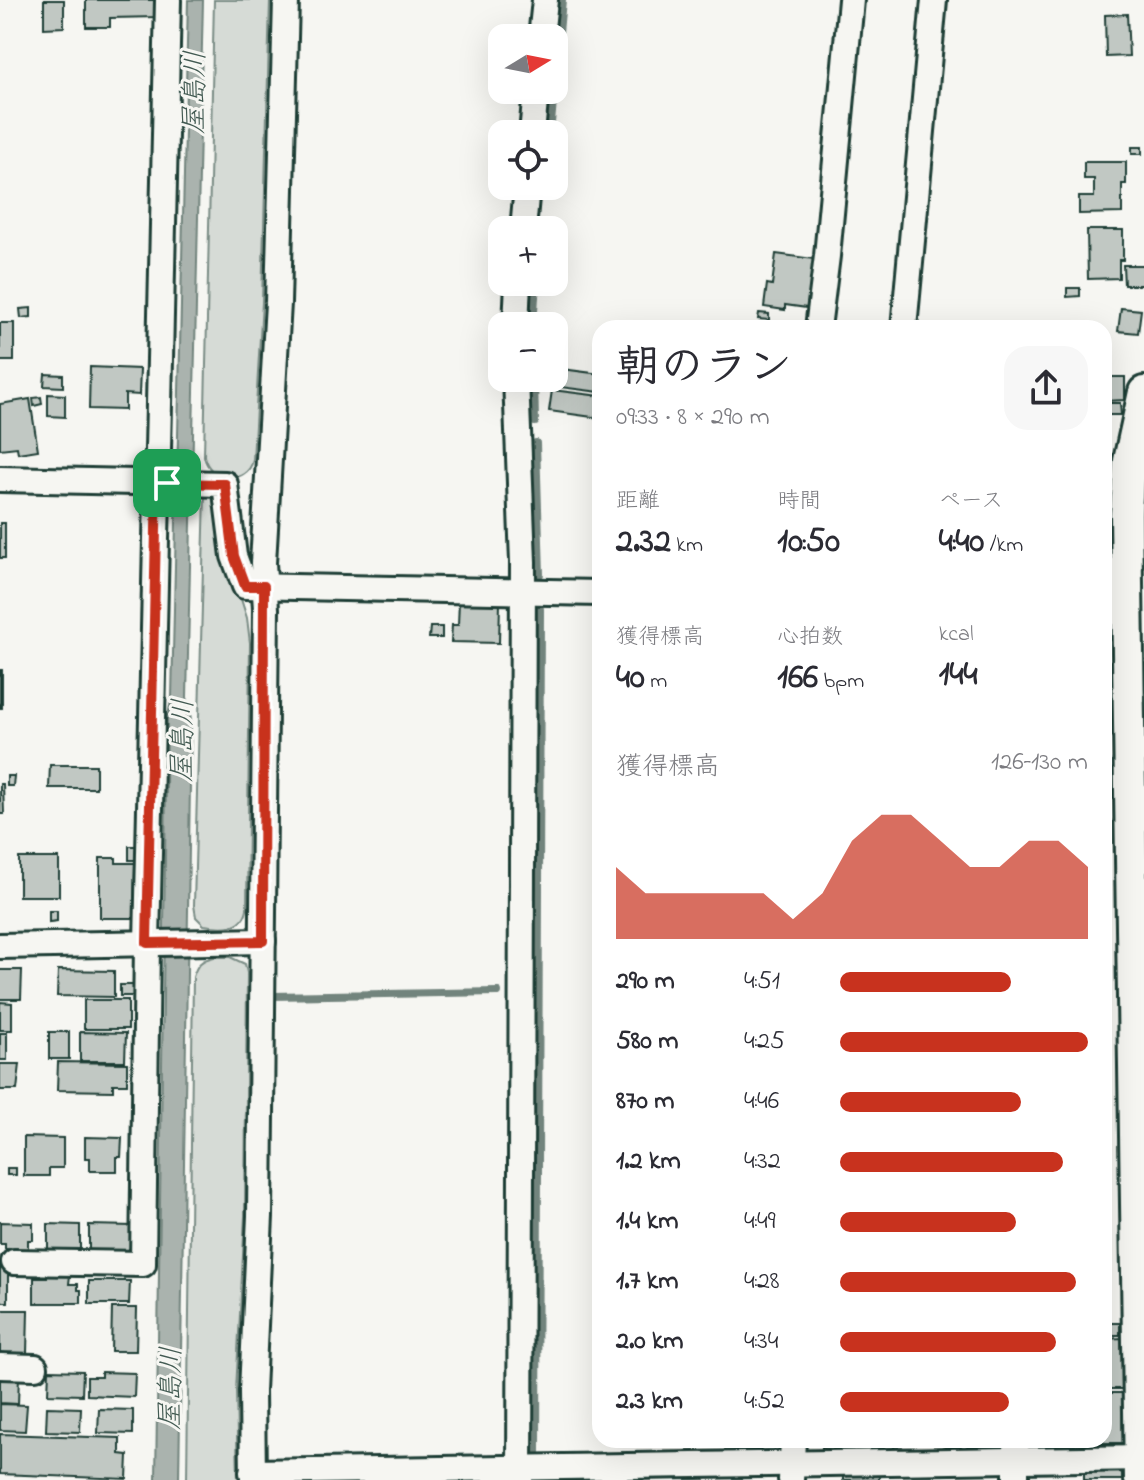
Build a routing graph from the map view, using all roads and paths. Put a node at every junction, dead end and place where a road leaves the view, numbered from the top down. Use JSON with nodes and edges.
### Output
{"nodes":[{"id":1,"x":168,"y":0,"type":"edge"},
{"id":2,"x":286,"y":0,"type":"edge"},
{"id":3,"x":545,"y":0,"type":"edge"},
{"id":4,"x":851,"y":0,"type":"edge"},
{"id":5,"x":934,"y":0,"type":"edge"},
{"id":6,"x":542,"y":24,"type":"edge"},
{"id":7,"x":819,"y":320,"type":"edge"},
{"id":8,"x":905,"y":320,"type":"edge"},
{"id":9,"x":516,"y":392,"type":"edge"},
{"id":10,"x":1144,"y":392,"type":"edge"},
{"id":11,"x":0,"y":479,"type":"edge"},
{"id":12,"x":162,"y":483,"type":"junction"},
{"id":13,"x":264,"y":586,"type":"junction"},
{"id":14,"x":1116,"y":589,"type":"edge"},
{"id":15,"x":522,"y":592,"type":"junction"},
{"id":16,"x":592,"y":593,"type":"edge"},
{"id":17,"x":1137,"y":807,"type":"edge"},
{"id":18,"x":263,"y":941,"type":"junction"},
{"id":19,"x":152,"y":943,"type":"junction"},
{"id":20,"x":0,"y":946,"type":"edge"},
{"id":21,"x":14,"y":1262,"type":"dead end"},
{"id":22,"x":0,"y":1366,"type":"edge"},
{"id":23,"x":35,"y":1367,"type":"dead end"},
{"id":24,"x":1016,"y":1460,"type":"edge"},
{"id":25,"x":792,"y":1461,"type":"edge"},
{"id":26,"x":1141,"y":1465,"type":"edge"},
{"id":27,"x":520,"y":1474,"type":"edge"},
{"id":28,"x":253,"y":1476,"type":"edge"}],
"edges":[{"from":1,"to":12,"type":"street"},
{"from":2,"to":13,"type":"street"},
{"from":3,"to":6,"type":"street"},
{"from":4,"to":7,"type":"street"},
{"from":5,"to":8,"type":"street"},
{"from":9,"to":15,"type":"street"},
{"from":10,"to":14,"type":"street"},
{"from":11,"to":12,"type":"street"},
{"from":12,"to":13,"type":"street"},
{"from":12,"to":19,"type":"street"},
{"from":13,"to":15,"type":"street"},
{"from":13,"to":18,"type":"street"},
{"from":14,"to":17,"type":"street"},
{"from":15,"to":16,"type":"street"},
{"from":15,"to":27,"type":"street"},
{"from":17,"to":26,"type":"street"},
{"from":18,"to":19,"type":"street"},
{"from":18,"to":28,"type":"street"},
{"from":19,"to":20,"type":"street"},
{"from":19,"to":21,"type":"street"},
{"from":22,"to":23,"type":"street"},
{"from":24,"to":25,"type":"street"},
{"from":24,"to":26,"type":"street"},
{"from":25,"to":27,"type":"street"},
{"from":27,"to":28,"type":"street"}]}
